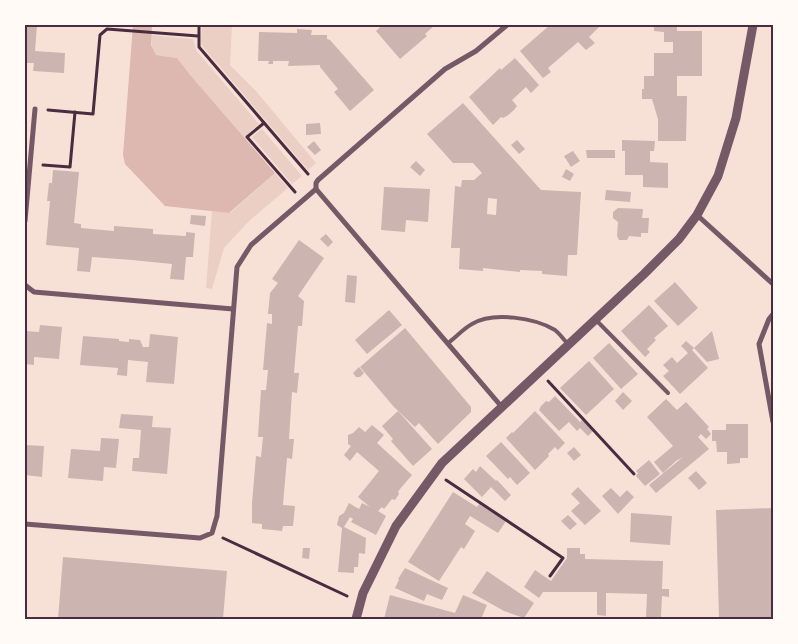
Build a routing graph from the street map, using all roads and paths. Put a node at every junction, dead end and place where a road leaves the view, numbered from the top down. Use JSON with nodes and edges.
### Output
{"nodes":[{"id":1,"x":199,"y":25,"type":"edge"},
{"id":2,"x":507,"y":25,"type":"edge"},
{"id":3,"x":753,"y":25,"type":"edge"},
{"id":4,"x":198,"y":36,"type":"junction"},
{"id":5,"x":35,"y":109,"type":"joint"},
{"id":6,"x":75,"y":112,"type":"junction"},
{"id":7,"x":264,"y":123,"type":"junction"},
{"id":8,"x":30,"y":163,"type":"junction"},
{"id":9,"x":316,"y":186,"type":"junction"},
{"id":10,"x":303,"y":201,"type":"junction"},
{"id":11,"x":697,"y":215,"type":"junction"},
{"id":12,"x":25,"y":221,"type":"edge"},
{"id":13,"x":773,"y":284,"type":"edge"},
{"id":14,"x":25,"y":285,"type":"edge"},
{"id":15,"x":233,"y":309,"type":"junction"},
{"id":16,"x":773,"y":314,"type":"edge"},
{"id":17,"x":596,"y":319,"type":"junction"},
{"id":18,"x":448,"y":343,"type":"junction"},
{"id":19,"x":568,"y":344,"type":"junction"},
{"id":20,"x":540,"y":372,"type":"junction"},
{"id":21,"x":668,"y":393,"type":"dead end"},
{"id":22,"x":502,"y":406,"type":"junction"},
{"id":23,"x":773,"y":422,"type":"edge"},
{"id":24,"x":436,"y":472,"type":"junction"},
{"id":25,"x":634,"y":474,"type":"dead end"},
{"id":26,"x":25,"y":524,"type":"edge"},
{"id":27,"x":212,"y":533,"type":"junction"},
{"id":28,"x":550,"y":576,"type":"dead end"},
{"id":29,"x":361,"y":602,"type":"junction"},
{"id":30,"x":356,"y":619,"type":"edge"}],
"edges":[{"from":1,"to":4,"type":"path"},
{"from":2,"to":9,"type":"street"},
{"from":3,"to":11,"type":"street"},
{"from":4,"to":6,"type":"path"},
{"from":4,"to":7,"type":"path"},
{"from":5,"to":6,"type":"path"},
{"from":5,"to":8,"type":"street"},
{"from":6,"to":8,"type":"path"},
{"from":7,"to":9,"type":"path"},
{"from":7,"to":10,"type":"path"},
{"from":8,"to":12,"type":"street"},
{"from":9,"to":10,"type":"street"},
{"from":9,"to":18,"type":"street"},
{"from":10,"to":15,"type":"street"},
{"from":11,"to":13,"type":"street"},
{"from":11,"to":17,"type":"street"},
{"from":14,"to":15,"type":"street"},
{"from":15,"to":27,"type":"street"},
{"from":16,"to":23,"type":"street"},
{"from":17,"to":19,"type":"street"},
{"from":17,"to":21,"type":"lane"},
{"from":18,"to":19,"type":"lane"},
{"from":18,"to":22,"type":"street"},
{"from":19,"to":20,"type":"street"},
{"from":20,"to":22,"type":"street"},
{"from":20,"to":25,"type":"path"},
{"from":22,"to":24,"type":"street"},
{"from":24,"to":28,"type":"path"},
{"from":24,"to":29,"type":"street"},
{"from":26,"to":27,"type":"street"},
{"from":27,"to":29,"type":"path"},
{"from":29,"to":30,"type":"street"}]}
